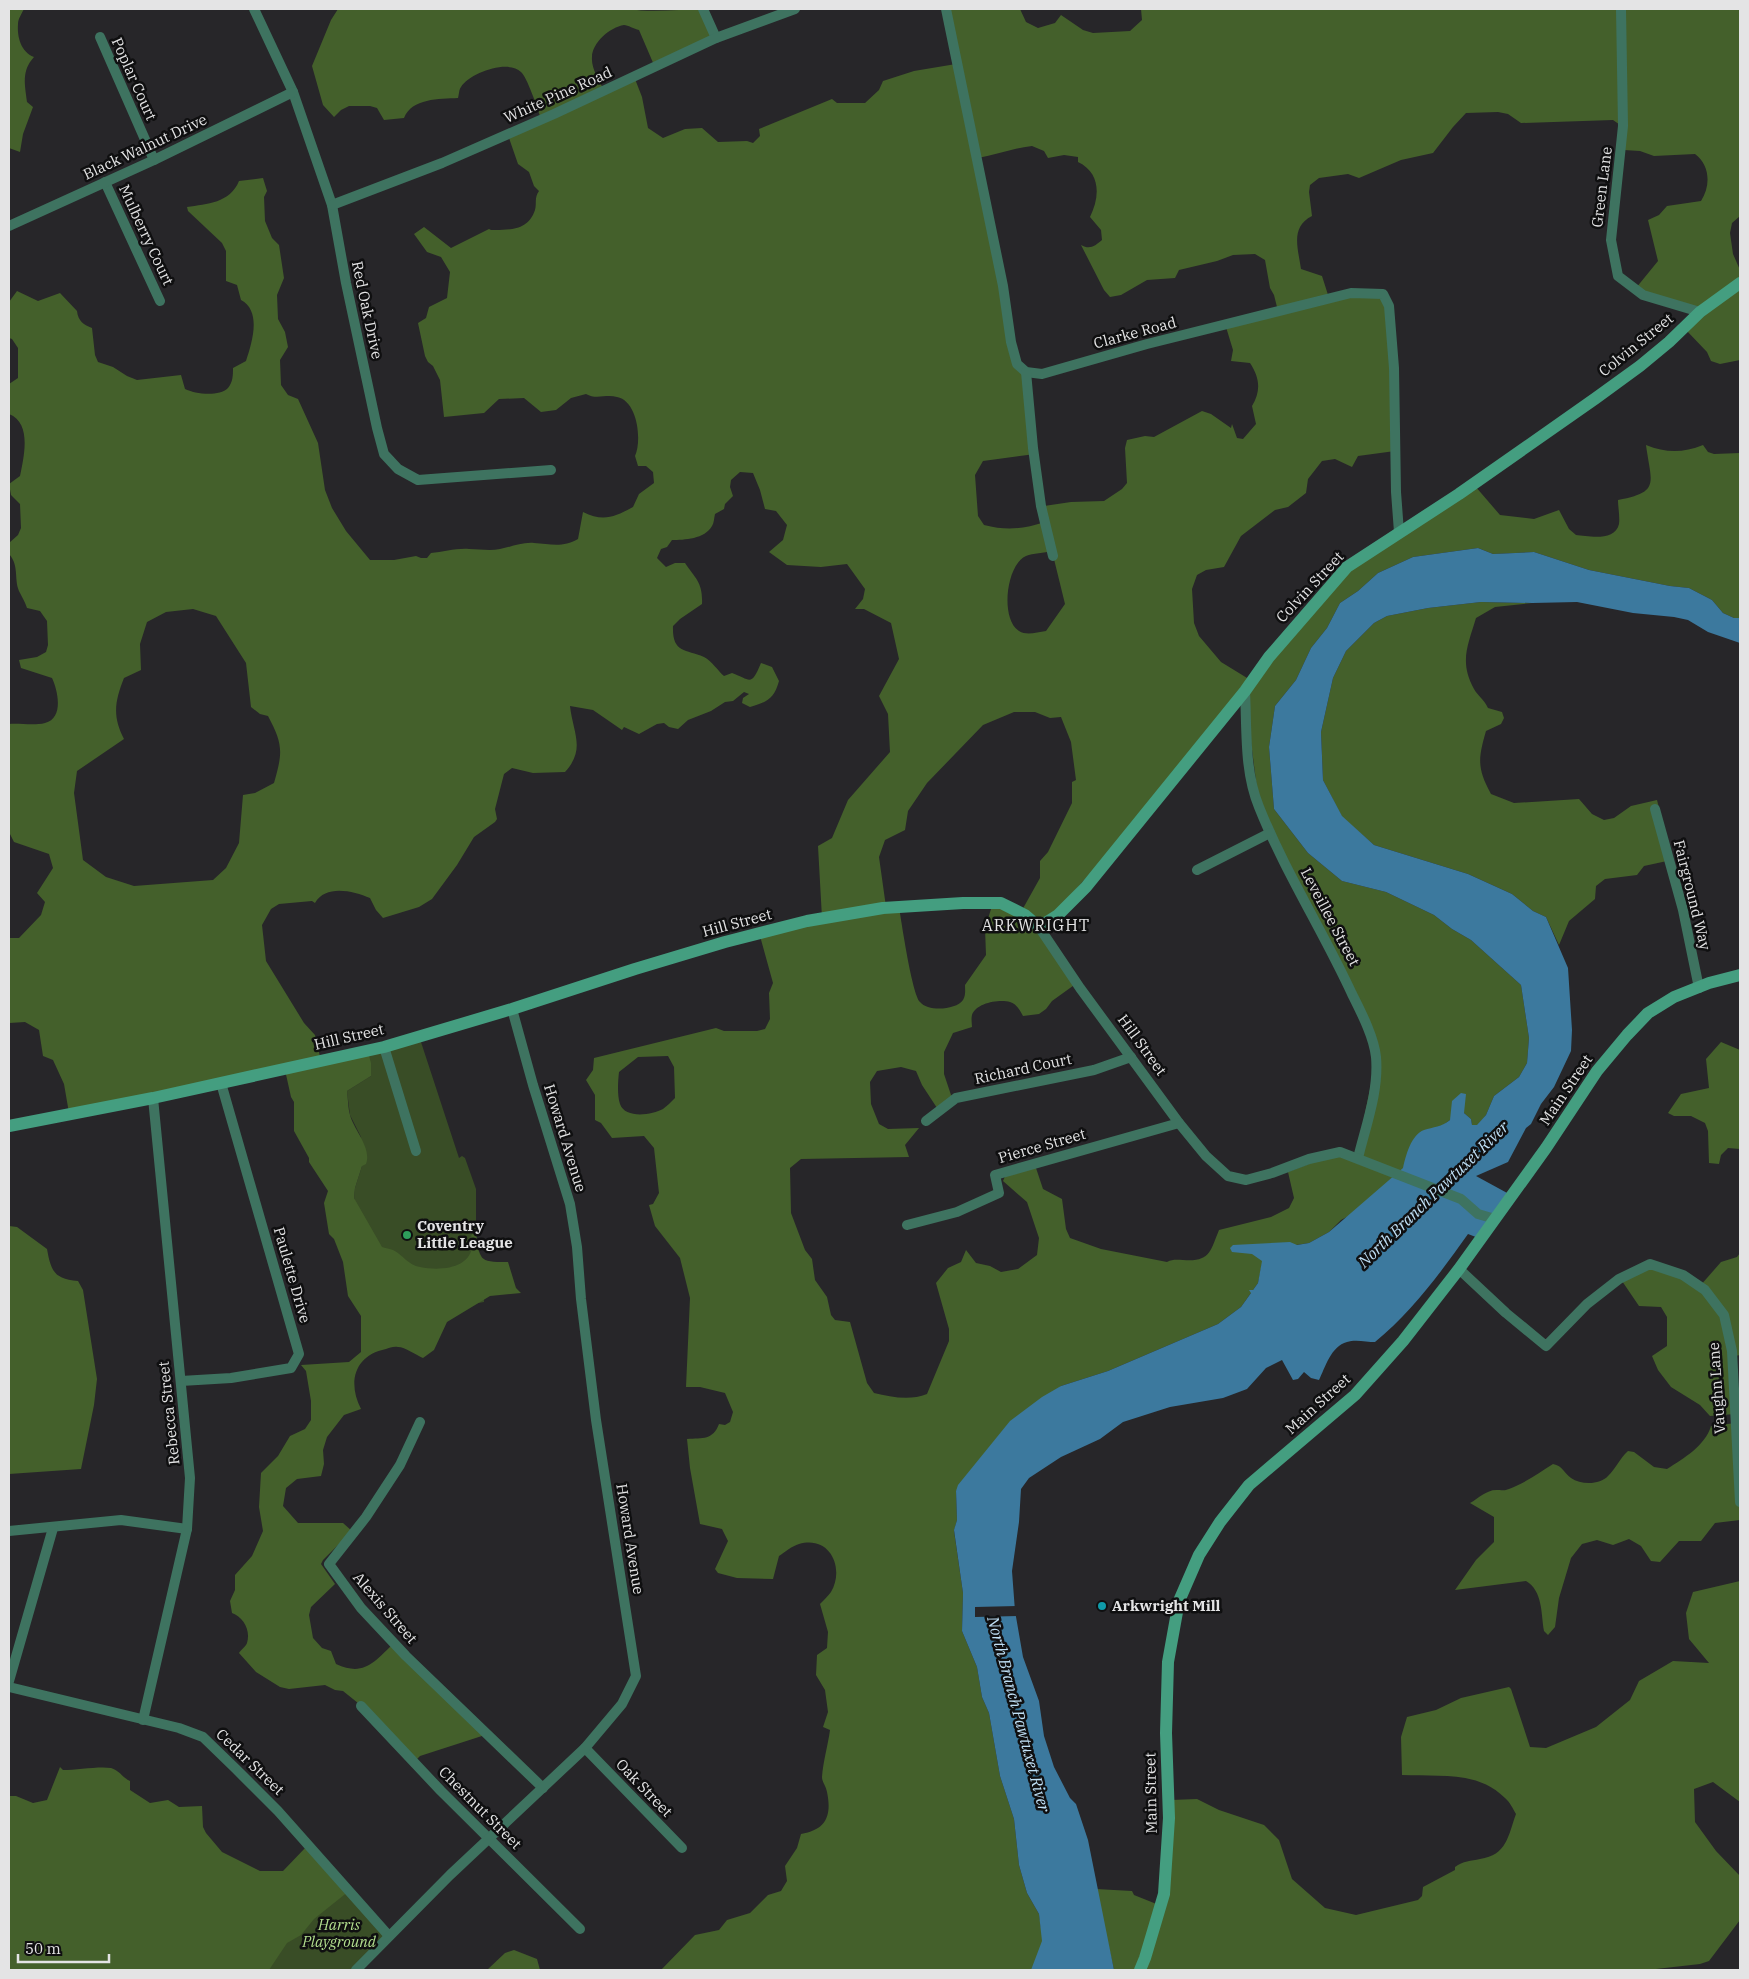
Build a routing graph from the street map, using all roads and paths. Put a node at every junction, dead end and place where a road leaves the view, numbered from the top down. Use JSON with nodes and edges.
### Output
{"nodes":[{"id":1,"x":254,"y":9,"type":"edge"},
{"id":2,"x":703,"y":9,"type":"edge"},
{"id":3,"x":795,"y":9,"type":"edge"},
{"id":4,"x":946,"y":9,"type":"edge"},
{"id":5,"x":1621,"y":9,"type":"edge"},
{"id":6,"x":100,"y":37,"type":"dead end"},
{"id":7,"x":716,"y":38,"type":"junction"},
{"id":8,"x":293,"y":92,"type":"junction"},
{"id":9,"x":154,"y":160,"type":"junction"},
{"id":10,"x":105,"y":182,"type":"junction"},
{"id":11,"x":332,"y":205,"type":"junction"},
{"id":12,"x":9,"y":226,"type":"edge"},
{"id":13,"x":1740,"y":283,"type":"edge"},
{"id":14,"x":160,"y":301,"type":"dead end"},
{"id":15,"x":1700,"y":312,"type":"junction"},
{"id":16,"x":1026,"y":372,"type":"junction"},
{"id":17,"x":551,"y":470,"type":"dead end"},
{"id":18,"x":1399,"y":532,"type":"junction"},
{"id":19,"x":1053,"y":556,"type":"dead end"},
{"id":20,"x":1246,"y":691,"type":"junction"},
{"id":21,"x":1656,"y":809,"type":"dead end"},
{"id":22,"x":1270,"y":832,"type":"junction"},
{"id":23,"x":1197,"y":870,"type":"dead end"},
{"id":24,"x":1039,"y":928,"type":"junction"},
{"id":25,"x":1740,"y":975,"type":"edge"},
{"id":26,"x":1699,"y":988,"type":"junction"},
{"id":27,"x":512,"y":1009,"type":"junction"},
{"id":28,"x":384,"y":1047,"type":"junction"},
{"id":29,"x":1131,"y":1057,"type":"junction"},
{"id":30,"x":221,"y":1083,"type":"junction"},
{"id":31,"x":153,"y":1098,"type":"junction"},
{"id":32,"x":926,"y":1121,"type":"dead end"},
{"id":33,"x":1179,"y":1123,"type":"junction"},
{"id":34,"x":9,"y":1126,"type":"edge"},
{"id":35,"x":416,"y":1151,"type":"dead end"},
{"id":36,"x":1358,"y":1158,"type":"junction"},
{"id":37,"x":1495,"y":1219,"type":"junction"},
{"id":38,"x":907,"y":1225,"type":"dead end"},
{"id":39,"x":1459,"y":1269,"type":"junction"},
{"id":40,"x":181,"y":1381,"type":"junction"},
{"id":41,"x":420,"y":1422,"type":"dead end"},
{"id":42,"x":1740,"y":1502,"type":"edge"},
{"id":43,"x":52,"y":1528,"type":"junction"},
{"id":44,"x":187,"y":1530,"type":"junction"},
{"id":45,"x":9,"y":1531,"type":"edge"},
{"id":46,"x":9,"y":1681,"type":"edge"},
{"id":47,"x":9,"y":1687,"type":"edge"},
{"id":48,"x":360,"y":1706,"type":"dead end"},
{"id":49,"x":143,"y":1720,"type":"junction"},
{"id":50,"x":585,"y":1748,"type":"junction"},
{"id":51,"x":543,"y":1788,"type":"junction"},
{"id":52,"x":490,"y":1839,"type":"junction"},
{"id":53,"x":682,"y":1848,"type":"dead end"},
{"id":54,"x":580,"y":1929,"type":"dead end"},
{"id":55,"x":389,"y":1936,"type":"junction"},
{"id":56,"x":356,"y":1970,"type":"edge"},
{"id":57,"x":1140,"y":1970,"type":"edge"}],
"edges":[{"from":1,"to":8,"type":"street","name":"Red Oak Drive"},
{"from":2,"to":7,"type":"street"},
{"from":3,"to":7,"type":"street","name":"White Pine Road"},
{"from":4,"to":16,"type":"street"},
{"from":5,"to":15,"type":"street","name":"Green Lane"},
{"from":6,"to":9,"type":"street","name":"Poplar Court"},
{"from":7,"to":11,"type":"street","name":"White Pine Road"},
{"from":8,"to":9,"type":"street","name":"Black Walnut Drive"},
{"from":8,"to":11,"type":"street","name":"Red Oak Drive"},
{"from":9,"to":10,"type":"street","name":"Black Walnut Drive"},
{"from":10,"to":12,"type":"street","name":"Black Walnut Drive"},
{"from":10,"to":14,"type":"street","name":"Mulberry Court"},
{"from":11,"to":17,"type":"street","name":"Red Oak Drive"},
{"from":13,"to":15,"type":"street","name":"Colvin Street"},
{"from":15,"to":18,"type":"street","name":"Colvin Street"},
{"from":16,"to":18,"type":"street","name":"Clarke Road"},
{"from":16,"to":19,"type":"street"},
{"from":18,"to":20,"type":"street","name":"Colvin Street"},
{"from":20,"to":22,"type":"street","name":"Leveillee Street"},
{"from":20,"to":24,"type":"street","name":"Colvin Street"},
{"from":21,"to":26,"type":"street","name":"Fairground Way"},
{"from":22,"to":23,"type":"street"},
{"from":22,"to":36,"type":"street","name":"Leveillee Street"},
{"from":24,"to":27,"type":"street","name":"Hill Street"},
{"from":24,"to":29,"type":"street","name":"Hill Street"},
{"from":25,"to":26,"type":"street","name":"Main Street"},
{"from":26,"to":37,"type":"street","name":"Main Street"},
{"from":27,"to":28,"type":"street","name":"Hill Street"},
{"from":27,"to":50,"type":"street","name":"Howard Avenue"},
{"from":28,"to":30,"type":"street","name":"Hill Street"},
{"from":28,"to":35,"type":"street"},
{"from":29,"to":32,"type":"street","name":"Richard Court"},
{"from":29,"to":33,"type":"street","name":"Hill Street"},
{"from":30,"to":31,"type":"street","name":"Hill Street"},
{"from":30,"to":40,"type":"street","name":"Paulette Drive"},
{"from":31,"to":34,"type":"street","name":"Hill Street"},
{"from":31,"to":40,"type":"street","name":"Rebecca Street"},
{"from":33,"to":36,"type":"street","name":"Hill Street"},
{"from":33,"to":38,"type":"street","name":"Pierce Street"},
{"from":36,"to":37,"type":"street","name":"Hill Street"},
{"from":37,"to":39,"type":"street","name":"Main Street"},
{"from":39,"to":42,"type":"street","name":"Vaughn Lane"},
{"from":39,"to":57,"type":"street","name":"Main Street"},
{"from":40,"to":44,"type":"street","name":"Rebecca Street"},
{"from":41,"to":51,"type":"street","name":"Alexis Street"},
{"from":43,"to":44,"type":"street"},
{"from":43,"to":45,"type":"street"},
{"from":43,"to":46,"type":"street"},
{"from":44,"to":49,"type":"street","name":"Rebecca Street"},
{"from":47,"to":49,"type":"street","name":"Cedar Street"},
{"from":48,"to":52,"type":"street","name":"Chestnut Street"},
{"from":49,"to":55,"type":"street","name":"Cedar Street"},
{"from":50,"to":51,"type":"street","name":"Howard Avenue"},
{"from":50,"to":53,"type":"street","name":"Oak Street"},
{"from":51,"to":52,"type":"street","name":"Howard Avenue"},
{"from":52,"to":54,"type":"street","name":"Chestnut Street"},
{"from":52,"to":55,"type":"street","name":"Howard Avenue"},
{"from":55,"to":56,"type":"street","name":"Howard Avenue"}]}
